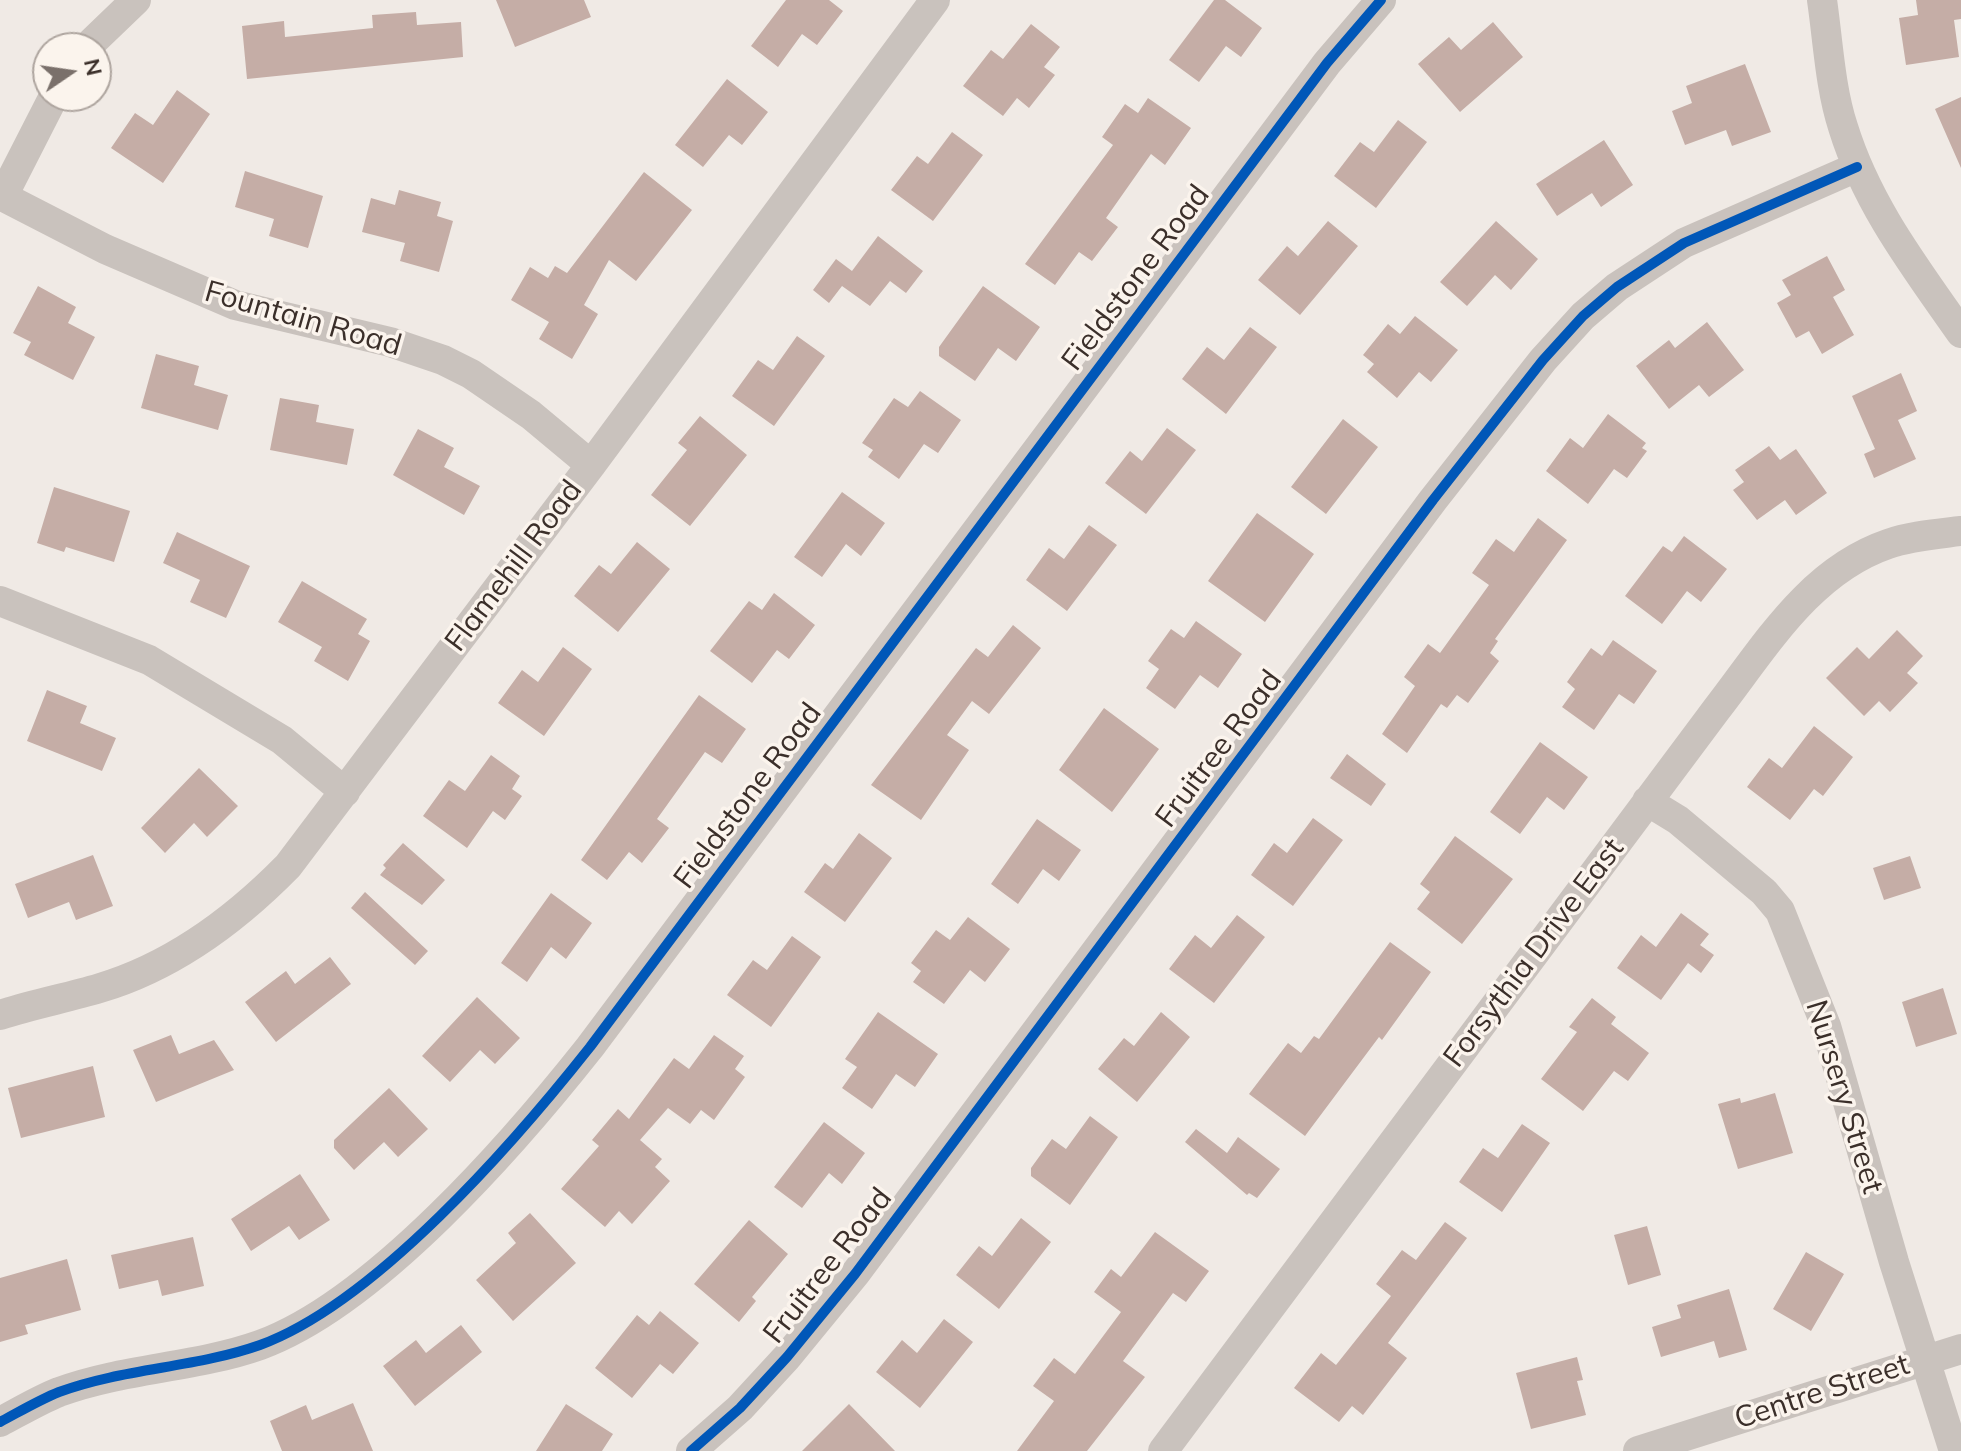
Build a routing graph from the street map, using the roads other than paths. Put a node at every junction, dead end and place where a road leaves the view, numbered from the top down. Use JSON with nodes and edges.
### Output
{"nodes":[{"id":1,"x":136,"y":0,"type":"edge"},
{"id":2,"x":935,"y":0,"type":"edge"},
{"id":3,"x":1381,"y":0,"type":"edge"},
{"id":4,"x":1822,"y":0,"type":"edge"},
{"id":5,"x":103,"y":32,"type":"edge"},
{"id":6,"x":45,"y":112,"type":"edge"},
{"id":7,"x":1857,"y":167,"type":"junction"},
{"id":8,"x":1,"y":195,"type":"edge"},
{"id":9,"x":1961,"y":333,"type":"edge"},
{"id":10,"x":591,"y":465,"type":"junction"},
{"id":11,"x":1961,"y":531,"type":"edge"},
{"id":12,"x":0,"y":601,"type":"edge"},
{"id":13,"x":345,"y":792,"type":"junction"},
{"id":14,"x":1647,"y":801,"type":"junction"},
{"id":15,"x":0,"y":1015,"type":"edge"},
{"id":16,"x":1961,"y":1349,"type":"edge"},
{"id":17,"x":1926,"y":1359,"type":"junction"},
{"id":18,"x":0,"y":1422,"type":"edge"},
{"id":19,"x":691,"y":1451,"type":"edge"},
{"id":20,"x":1163,"y":1451,"type":"edge"},
{"id":21,"x":1638,"y":1451,"type":"edge"},
{"id":22,"x":1954,"y":1451,"type":"edge"}],
"edges":[{"from":1,"to":5,"type":"street"},
{"from":2,"to":10,"type":"street","name":"Flamehill Road"},
{"from":3,"to":18,"type":"street","name":"Fieldstone Road"},
{"from":4,"to":7,"type":"street"},
{"from":6,"to":8,"type":"street"},
{"from":7,"to":9,"type":"street"},
{"from":7,"to":19,"type":"street","name":"Fruitree Road"},
{"from":8,"to":10,"type":"street","name":"Fountain Road"},
{"from":10,"to":13,"type":"street","name":"Flamehill Road"},
{"from":11,"to":14,"type":"street","name":"Forsythia Drive East"},
{"from":12,"to":13,"type":"street"},
{"from":13,"to":15,"type":"street","name":"Flamehill Road"},
{"from":14,"to":17,"type":"street","name":"Nursery Street"},
{"from":14,"to":20,"type":"street","name":"Forsythia Drive East"},
{"from":16,"to":17,"type":"street","name":"Centre Street"},
{"from":17,"to":21,"type":"street","name":"Centre Street"},
{"from":17,"to":22,"type":"street","name":"Nursery Street"}]}
